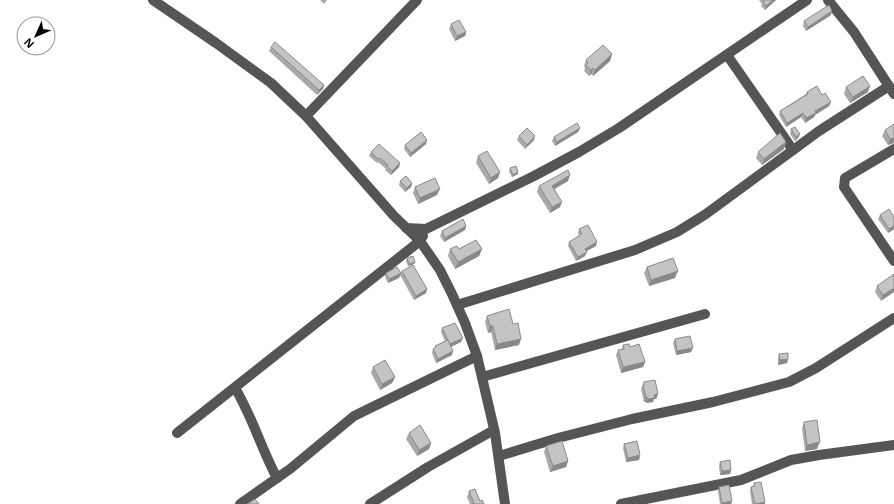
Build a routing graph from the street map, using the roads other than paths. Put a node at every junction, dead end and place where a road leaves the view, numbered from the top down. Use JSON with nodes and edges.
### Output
{"nodes":[{"id":1,"x":153,"y":0,"type":"edge"},
{"id":2,"x":417,"y":0,"type":"edge"},
{"id":3,"x":807,"y":0,"type":"edge"},
{"id":4,"x":828,"y":0,"type":"edge"},
{"id":5,"x":728,"y":55,"type":"junction"},
{"id":6,"x":891,"y":90,"type":"edge"},
{"id":7,"x":306,"y":116,"type":"junction"},
{"id":8,"x":894,"y":149,"type":"edge"},
{"id":9,"x":793,"y":150,"type":"junction"},
{"id":10,"x":406,"y":228,"type":"junction"},
{"id":11,"x":426,"y":229,"type":"junction"},
{"id":12,"x":420,"y":240,"type":"junction"},
{"id":13,"x":894,"y":261,"type":"edge"},
{"id":14,"x":457,"y":305,"type":"junction"},
{"id":15,"x":704,"y":314,"type":"dead end"},
{"id":16,"x":894,"y":318,"type":"edge"},
{"id":17,"x":477,"y":356,"type":"junction"},
{"id":18,"x":482,"y":377,"type":"junction"},
{"id":19,"x":234,"y":388,"type":"junction"},
{"id":20,"x":494,"y":430,"type":"junction"},
{"id":21,"x":177,"y":433,"type":"dead end"},
{"id":22,"x":894,"y":445,"type":"edge"},
{"id":23,"x":499,"y":456,"type":"junction"},
{"id":24,"x":277,"y":478,"type":"junction"},
{"id":25,"x":240,"y":504,"type":"edge"},
{"id":26,"x":370,"y":504,"type":"edge"},
{"id":27,"x":505,"y":504,"type":"edge"},
{"id":28,"x":621,"y":504,"type":"edge"}],
"edges":[{"from":1,"to":7,"type":"street"},
{"from":2,"to":7,"type":"street"},
{"from":3,"to":5,"type":"street"},
{"from":4,"to":6,"type":"street"},
{"from":5,"to":9,"type":"street"},
{"from":5,"to":11,"type":"street"},
{"from":6,"to":9,"type":"street"},
{"from":7,"to":10,"type":"street"},
{"from":8,"to":13,"type":"street"},
{"from":9,"to":14,"type":"street"},
{"from":10,"to":11,"type":"street"},
{"from":10,"to":12,"type":"street"},
{"from":11,"to":12,"type":"street"},
{"from":12,"to":14,"type":"street"},
{"from":12,"to":19,"type":"street"},
{"from":14,"to":17,"type":"street"},
{"from":15,"to":18,"type":"street"},
{"from":16,"to":23,"type":"street"},
{"from":17,"to":18,"type":"street"},
{"from":17,"to":24,"type":"street"},
{"from":18,"to":20,"type":"street"},
{"from":19,"to":21,"type":"street"},
{"from":19,"to":24,"type":"street"},
{"from":20,"to":23,"type":"street"},
{"from":20,"to":26,"type":"street"},
{"from":22,"to":28,"type":"street"},
{"from":23,"to":27,"type":"street"},
{"from":24,"to":25,"type":"street"}]}
